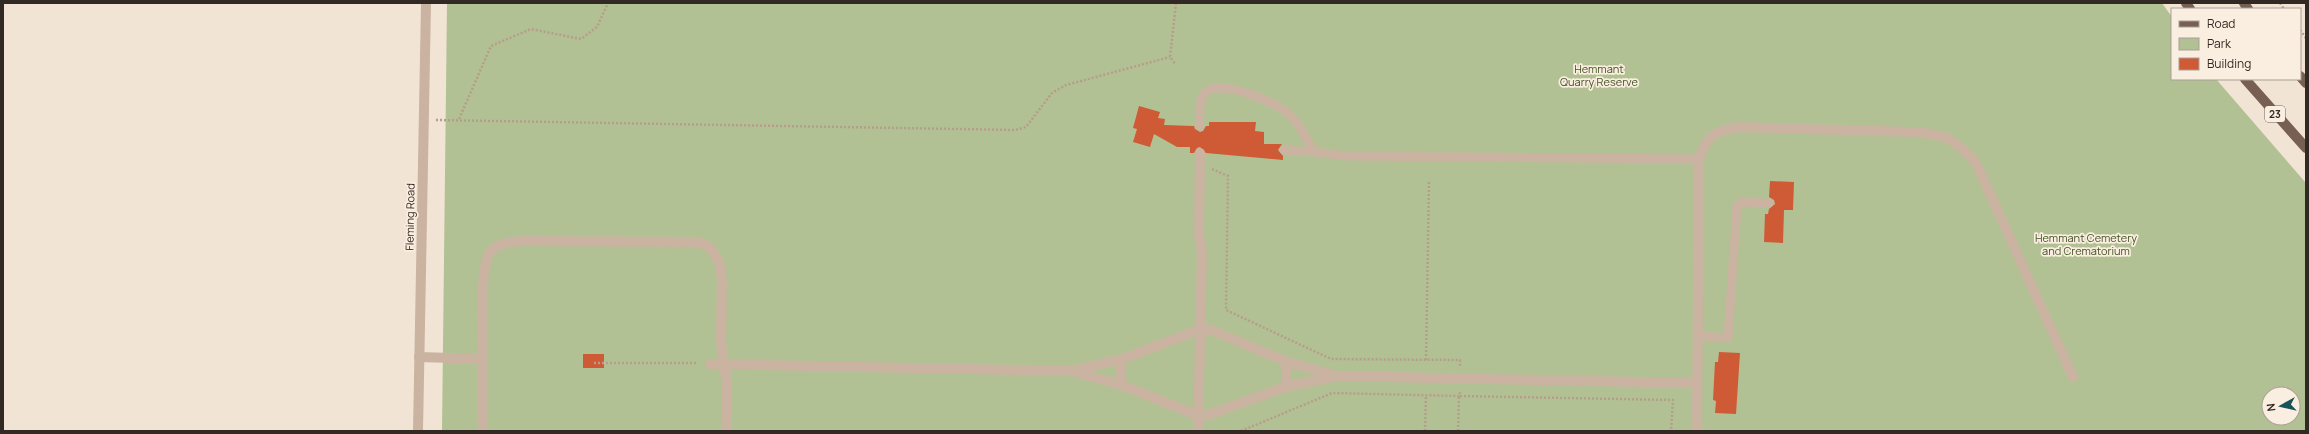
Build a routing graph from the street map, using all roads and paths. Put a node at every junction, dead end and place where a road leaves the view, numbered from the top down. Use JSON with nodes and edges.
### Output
{"nodes":[{"id":1,"x":426,"y":3,"type":"edge"},
{"id":2,"x":608,"y":3,"type":"edge"},
{"id":3,"x":1176,"y":3,"type":"edge"},
{"id":4,"x":1170,"y":57,"type":"junction"},
{"id":5,"x":1176,"y":65,"type":"dead end"},
{"id":6,"x":2246,"y":80,"type":"edge"},
{"id":7,"x":424,"y":119,"type":"junction"},
{"id":8,"x":459,"y":119,"type":"junction"},
{"id":9,"x":1200,"y":126,"type":"dead end"},
{"id":10,"x":2306,"y":148,"type":"edge"},
{"id":11,"x":1284,"y":150,"type":"dead end"},
{"id":12,"x":1315,"y":152,"type":"junction"},
{"id":13,"x":1200,"y":153,"type":"dead end"},
{"id":14,"x":1699,"y":159,"type":"junction"},
{"id":15,"x":1200,"y":168,"type":"junction"},
{"id":16,"x":1429,"y":181,"type":"dead end"},
{"id":17,"x":1769,"y":203,"type":"dead end"},
{"id":18,"x":1201,"y":329,"type":"junction"},
{"id":19,"x":1697,"y":336,"type":"junction"},
{"id":20,"x":419,"y":357,"type":"junction"},
{"id":21,"x":482,"y":359,"type":"junction"},
{"id":22,"x":1122,"y":359,"type":"junction"},
{"id":23,"x":1426,"y":360,"type":"junction"},
{"id":24,"x":1284,"y":361,"type":"junction"},
{"id":25,"x":594,"y":363,"type":"dead end"},
{"id":26,"x":710,"y":364,"type":"joint"},
{"id":27,"x":724,"y":364,"type":"junction"},
{"id":28,"x":1071,"y":371,"type":"junction"},
{"id":29,"x":1337,"y":376,"type":"junction"},
{"id":30,"x":2073,"y":377,"type":"dead end"},
{"id":31,"x":1460,"y":379,"type":"junction"},
{"id":32,"x":1697,"y":383,"type":"junction"},
{"id":33,"x":1122,"y":385,"type":"junction"},
{"id":34,"x":1284,"y":387,"type":"junction"},
{"id":35,"x":1426,"y":395,"type":"junction"},
{"id":36,"x":1459,"y":396,"type":"junction"},
{"id":37,"x":1199,"y":416,"type":"junction"},
{"id":38,"x":418,"y":431,"type":"edge"},
{"id":39,"x":482,"y":431,"type":"edge"},
{"id":40,"x":727,"y":431,"type":"edge"},
{"id":41,"x":1198,"y":431,"type":"edge"},
{"id":42,"x":1241,"y":431,"type":"edge"},
{"id":43,"x":1425,"y":431,"type":"edge"},
{"id":44,"x":1458,"y":431,"type":"edge"},
{"id":45,"x":1671,"y":431,"type":"edge"},
{"id":46,"x":1697,"y":431,"type":"edge"}],
"edges":[{"from":1,"to":7,"type":"street","name":"Fleming Road"},
{"from":2,"to":8,"type":"path"},
{"from":3,"to":4,"type":"path"},
{"from":4,"to":5,"type":"path"},
{"from":4,"to":8,"type":"path"},
{"from":6,"to":10,"type":"main road","number":"23"},
{"from":7,"to":8,"type":"path"},
{"from":7,"to":20,"type":"street","name":"Fleming Road"},
{"from":9,"to":12,"type":"lane"},
{"from":11,"to":12,"type":"lane"},
{"from":12,"to":14,"type":"lane"},
{"from":13,"to":15,"type":"street"},
{"from":14,"to":19,"type":"street"},
{"from":14,"to":30,"type":"street"},
{"from":15,"to":18,"type":"street"},
{"from":15,"to":23,"type":"path"},
{"from":16,"to":23,"type":"path"},
{"from":17,"to":19,"type":"lane"},
{"from":18,"to":22,"type":"street"},
{"from":18,"to":24,"type":"street"},
{"from":18,"to":37,"type":"street"},
{"from":19,"to":32,"type":"street"},
{"from":20,"to":21,"type":"street"},
{"from":20,"to":38,"type":"street","name":"Fleming Road"},
{"from":21,"to":27,"type":"street"},
{"from":21,"to":39,"type":"street"},
{"from":22,"to":28,"type":"street"},
{"from":22,"to":33,"type":"street"},
{"from":23,"to":31,"type":"path"},
{"from":24,"to":29,"type":"street"},
{"from":24,"to":34,"type":"street"},
{"from":25,"to":26,"type":"path"},
{"from":26,"to":27,"type":"street"},
{"from":27,"to":28,"type":"street"},
{"from":27,"to":40,"type":"street"},
{"from":28,"to":33,"type":"street"},
{"from":29,"to":31,"type":"street"},
{"from":29,"to":34,"type":"street"},
{"from":31,"to":32,"type":"street"},
{"from":31,"to":36,"type":"path"},
{"from":32,"to":46,"type":"street"},
{"from":33,"to":37,"type":"street"},
{"from":34,"to":37,"type":"street"},
{"from":35,"to":36,"type":"path"},
{"from":35,"to":42,"type":"path"},
{"from":35,"to":43,"type":"path"},
{"from":36,"to":44,"type":"path"},
{"from":36,"to":45,"type":"path"},
{"from":37,"to":41,"type":"street"}]}
